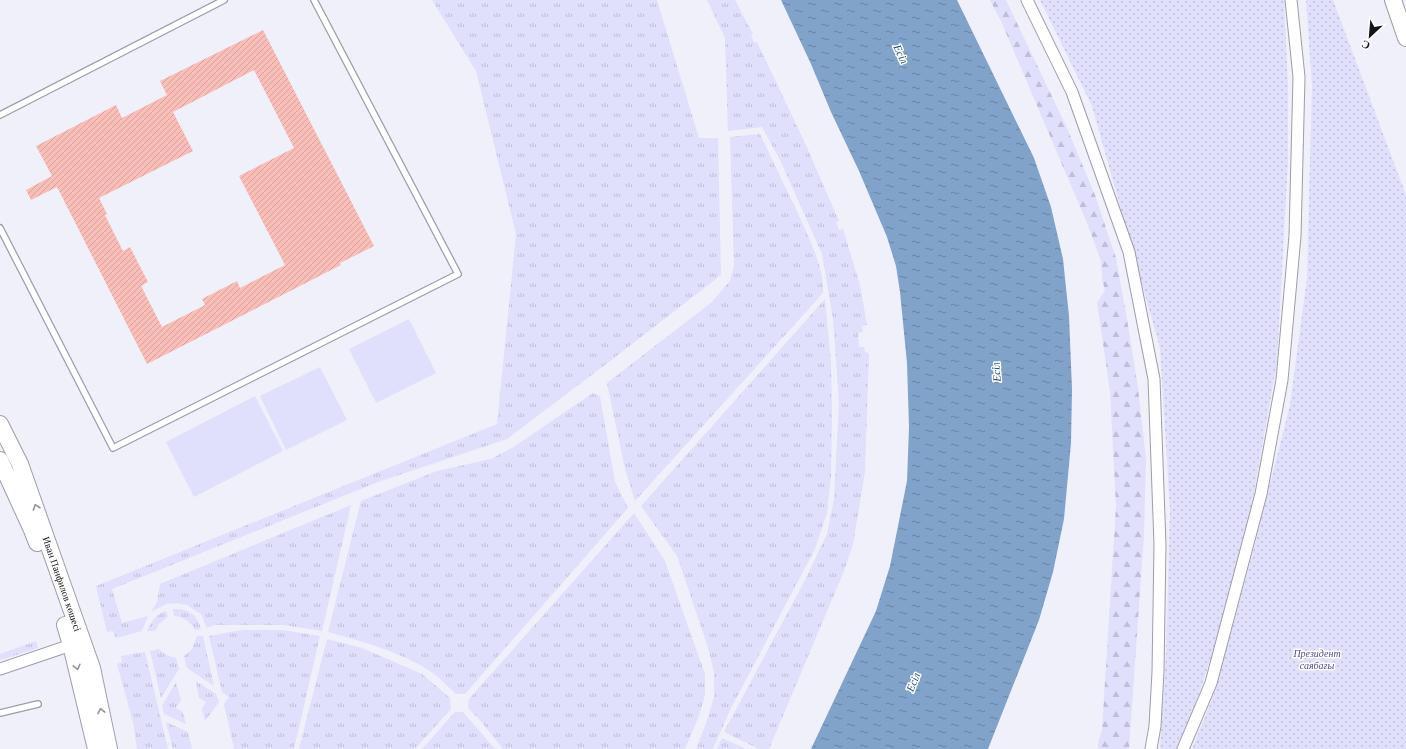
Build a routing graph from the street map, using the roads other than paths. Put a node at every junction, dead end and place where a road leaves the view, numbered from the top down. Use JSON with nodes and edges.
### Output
{"nodes":[{"id":1,"x":224,"y":0,"type":"edge"},
{"id":2,"x":314,"y":0,"type":"edge"},
{"id":3,"x":1028,"y":0,"type":"edge"},
{"id":4,"x":1291,"y":0,"type":"edge"},
{"id":5,"x":1393,"y":0,"type":"edge"},
{"id":6,"x":1406,"y":38,"type":"edge"},
{"id":7,"x":0,"y":115,"type":"edge"},
{"id":8,"x":0,"y":228,"type":"edge"},
{"id":9,"x":0,"y":424,"type":"edge"},
{"id":10,"x":0,"y":460,"type":"edge"},
{"id":11,"x":77,"y":643,"type":"junction"},
{"id":12,"x":0,"y":669,"type":"edge"},
{"id":13,"x":38,"y":704,"type":"dead end"},
{"id":14,"x":0,"y":713,"type":"edge"},
{"id":15,"x":96,"y":749,"type":"edge"},
{"id":16,"x":109,"y":749,"type":"edge"},
{"id":17,"x":1151,"y":749,"type":"edge"},
{"id":18,"x":1183,"y":749,"type":"edge"}],
"edges":[{"from":1,"to":7,"type":"lane"},
{"from":2,"to":8,"type":"lane"},
{"from":3,"to":17,"type":"street"},
{"from":4,"to":18,"type":"street"},
{"from":5,"to":6,"type":"street"},
{"from":11,"to":9,"type":"street","name":"Иван Панфилов көшесі","one_way":true},
{"from":10,"to":11,"type":"street","name":"Иван Панфилов көшесі"},
{"from":11,"to":12,"type":"street"},
{"from":11,"to":15,"type":"street","name":"Иван Панфилов көшесі","one_way":true},
{"from":16,"to":11,"type":"street","name":"Иван Панфилов көшесі","one_way":true},
{"from":13,"to":14,"type":"lane"}]}
